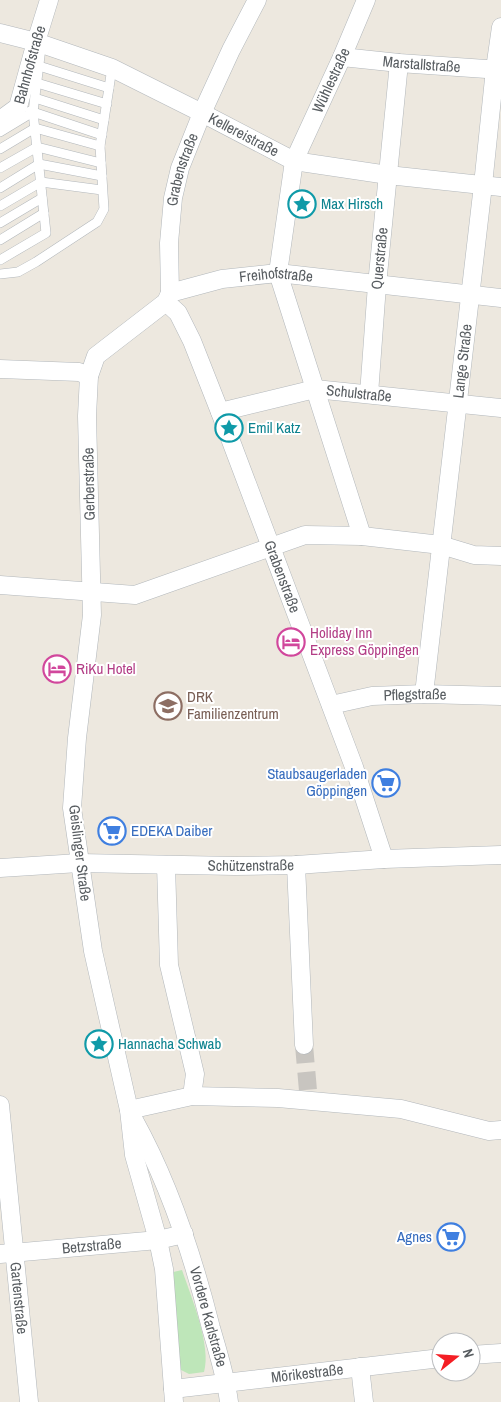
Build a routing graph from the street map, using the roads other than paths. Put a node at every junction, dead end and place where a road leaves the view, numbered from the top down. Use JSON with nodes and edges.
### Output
{"nodes":[{"id":1,"x":49,"y":0,"type":"edge"},
{"id":2,"x":257,"y":0,"type":"edge"},
{"id":3,"x":366,"y":0,"type":"edge"},
{"id":4,"x":501,"y":27,"type":"edge"},
{"id":5,"x":0,"y":33,"type":"edge"},
{"id":6,"x":36,"y":42,"type":"junction"},
{"id":7,"x":342,"y":56,"type":"junction"},
{"id":8,"x":399,"y":63,"type":"junction"},
{"id":9,"x":40,"y":66,"type":"junction"},
{"id":10,"x":112,"y":68,"type":"junction"},
{"id":11,"x":498,"y":70,"type":"edge"},
{"id":12,"x":37,"y":83,"type":"junction"},
{"id":13,"x":109,"y":88,"type":"junction"},
{"id":14,"x":35,"y":98,"type":"junction"},
{"id":15,"x":107,"y":104,"type":"junction"},
{"id":16,"x":26,"y":110,"type":"junction"},
{"id":17,"x":202,"y":113,"type":"junction"},
{"id":18,"x":0,"y":120,"type":"edge"},
{"id":19,"x":104,"y":120,"type":"junction"},
{"id":20,"x":35,"y":128,"type":"junction"},
{"id":21,"x":0,"y":132,"type":"edge"},
{"id":22,"x":102,"y":135,"type":"junction"},
{"id":23,"x":100,"y":146,"type":"junction"},
{"id":24,"x":37,"y":147,"type":"junction"},
{"id":25,"x":0,"y":149,"type":"edge"},
{"id":26,"x":294,"y":161,"type":"junction"},
{"id":27,"x":101,"y":163,"type":"junction"},
{"id":28,"x":39,"y":164,"type":"junction"},
{"id":29,"x":0,"y":168,"type":"edge"},
{"id":30,"x":388,"y":175,"type":"junction"},
{"id":31,"x":102,"y":176,"type":"junction"},
{"id":32,"x":41,"y":182,"type":"junction"},
{"id":33,"x":483,"y":185,"type":"junction"},
{"id":34,"x":501,"y":187,"type":"edge"},
{"id":35,"x":0,"y":188,"type":"edge"},
{"id":36,"x":102,"y":190,"type":"junction"},
{"id":37,"x":42,"y":198,"type":"junction"},
{"id":38,"x":0,"y":206,"type":"edge"},
{"id":39,"x":44,"y":213,"type":"junction"},
{"id":40,"x":0,"y":223,"type":"edge"},
{"id":41,"x":0,"y":240,"type":"edge"},
{"id":42,"x":0,"y":260,"type":"edge"},
{"id":43,"x":278,"y":273,"type":"junction"},
{"id":44,"x":0,"y":274,"type":"edge"},
{"id":45,"x":377,"y":285,"type":"junction"},
{"id":46,"x":470,"y":295,"type":"junction"},
{"id":47,"x":168,"y":298,"type":"junction"},
{"id":48,"x":501,"y":298,"type":"edge"},
{"id":49,"x":0,"y":369,"type":"edge"},
{"id":50,"x":89,"y":376,"type":"junction"},
{"id":51,"x":0,"y":382,"type":"edge"},
{"id":52,"x":315,"y":389,"type":"junction"},
{"id":53,"x":369,"y":394,"type":"junction"},
{"id":54,"x":457,"y":404,"type":"junction"},
{"id":55,"x":501,"y":408,"type":"edge"},
{"id":56,"x":220,"y":412,"type":"junction"},
{"id":57,"x":362,"y":536,"type":"junction"},
{"id":58,"x":441,"y":545,"type":"junction"},
{"id":59,"x":272,"y":547,"type":"junction"},
{"id":60,"x":501,"y":556,"type":"edge"},
{"id":61,"x":0,"y":585,"type":"edge"},
{"id":62,"x":92,"y":592,"type":"junction"},
{"id":63,"x":424,"y":694,"type":"junction"},
{"id":64,"x":501,"y":696,"type":"edge"},
{"id":65,"x":331,"y":706,"type":"junction"},
{"id":66,"x":501,"y":855,"type":"edge"},
{"id":67,"x":384,"y":859,"type":"junction"},
{"id":68,"x":79,"y":863,"type":"junction"},
{"id":69,"x":166,"y":865,"type":"junction"},
{"id":70,"x":296,"y":865,"type":"junction"},
{"id":71,"x":0,"y":868,"type":"edge"},
{"id":72,"x":304,"y":1045,"type":"tunnel mouth"},
{"id":73,"x":192,"y":1096,"type":"junction"},
{"id":74,"x":0,"y":1104,"type":"edge"},
{"id":75,"x":129,"y":1110,"type":"junction"},
{"id":76,"x":501,"y":1130,"type":"edge"},
{"id":77,"x":184,"y":1234,"type":"junction"},
{"id":78,"x":158,"y":1240,"type":"junction"},
{"id":79,"x":7,"y":1254,"type":"edge"},
{"id":80,"x":501,"y":1353,"type":"edge"},
{"id":81,"x":481,"y":1354,"type":"edge"},
{"id":82,"x":431,"y":1359,"type":"edge"},
{"id":83,"x":360,"y":1367,"type":"junction"},
{"id":84,"x":226,"y":1383,"type":"junction"},
{"id":85,"x":174,"y":1395,"type":"edge"},
{"id":86,"x":29,"y":1402,"type":"edge"},
{"id":87,"x":229,"y":1402,"type":"edge"},
{"id":88,"x":364,"y":1402,"type":"edge"}],
"edges":[{"from":1,"to":6,"type":"street","name":"Bahnhofstraße"},
{"from":2,"to":17,"type":"street","name":"Grabenstraße"},
{"from":3,"to":7,"type":"street","name":"Wühlestraße"},
{"from":4,"to":11,"type":"street","name":"Lange Straße"},
{"from":5,"to":6,"type":"street","name":"Kellereistraße"},
{"from":6,"to":9,"type":"lane"},
{"from":6,"to":10,"type":"street","name":"Kellereistraße"},
{"from":6,"to":16,"type":"street","name":"Bahnhofstraße"},
{"from":7,"to":8,"type":"street","name":"Marstallstraße"},
{"from":7,"to":26,"type":"street","name":"Wühlestraße"},
{"from":8,"to":11,"type":"street","name":"Marstallstraße"},
{"from":8,"to":30,"type":"street","name":"Querstraße"},
{"from":9,"to":12,"type":"lane"},
{"from":9,"to":13,"type":"lane"},
{"from":10,"to":13,"type":"lane"},
{"from":10,"to":17,"type":"street","name":"Kellereistraße"},
{"from":11,"to":33,"type":"street","name":"Lange Straße"},
{"from":12,"to":14,"type":"lane"},
{"from":12,"to":15,"type":"lane"},
{"from":13,"to":15,"type":"lane"},
{"from":14,"to":16,"type":"lane"},
{"from":14,"to":19,"type":"lane"},
{"from":15,"to":19,"type":"lane"},
{"from":16,"to":18,"type":"street","name":"Bahnhofstraße"},
{"from":16,"to":20,"type":"lane"},
{"from":16,"to":21,"type":"lane"},
{"from":16,"to":22,"type":"lane"},
{"from":17,"to":26,"type":"street","name":"Kellereistraße"},
{"from":17,"to":47,"type":"street","name":"Grabenstraße"},
{"from":19,"to":22,"type":"lane"},
{"from":20,"to":23,"type":"lane"},
{"from":20,"to":24,"type":"lane"},
{"from":20,"to":25,"type":"lane"},
{"from":22,"to":23,"type":"lane"},
{"from":23,"to":27,"type":"lane"},
{"from":24,"to":27,"type":"lane"},
{"from":24,"to":28,"type":"lane"},
{"from":24,"to":29,"type":"lane"},
{"from":26,"to":30,"type":"street","name":"Kellereistraße"},
{"from":26,"to":43,"type":"street","name":"Wühlestraße"},
{"from":27,"to":31,"type":"lane"},
{"from":28,"to":31,"type":"lane"},
{"from":28,"to":32,"type":"lane"},
{"from":28,"to":35,"type":"lane"},
{"from":30,"to":33,"type":"street","name":"Kellereistraße"},
{"from":30,"to":45,"type":"street","name":"Querstraße"},
{"from":31,"to":36,"type":"lane"},
{"from":32,"to":36,"type":"lane"},
{"from":32,"to":37,"type":"lane"},
{"from":32,"to":38,"type":"lane"},
{"from":33,"to":34,"type":"street","name":"Kellereistraße"},
{"from":33,"to":46,"type":"street","name":"Lange Straße"},
{"from":36,"to":44,"type":"lane"},
{"from":37,"to":39,"type":"lane"},
{"from":37,"to":40,"type":"lane"},
{"from":39,"to":41,"type":"lane"},
{"from":39,"to":42,"type":"lane"},
{"from":43,"to":45,"type":"street","name":"Freihofstraße"},
{"from":43,"to":47,"type":"street","name":"Freihofstraße"},
{"from":43,"to":52,"type":"street"},
{"from":45,"to":46,"type":"street","name":"Freihofstraße"},
{"from":45,"to":53,"type":"street","name":"Querstraße"},
{"from":46,"to":48,"type":"street","name":"Freihofstraße"},
{"from":46,"to":54,"type":"street","name":"Lange Straße"},
{"from":47,"to":50,"type":"street","name":"Freihofstraße"},
{"from":47,"to":56,"type":"street","name":"Grabenstraße"},
{"from":49,"to":50,"type":"street"},
{"from":50,"to":51,"type":"street"},
{"from":50,"to":62,"type":"street","name":"Gerberstraße"},
{"from":52,"to":53,"type":"street","name":"Schulstraße"},
{"from":52,"to":56,"type":"street","name":"Schulstraße"},
{"from":52,"to":57,"type":"street"},
{"from":53,"to":54,"type":"street","name":"Schulstraße"},
{"from":54,"to":55,"type":"street","name":"Schulstraße"},
{"from":54,"to":58,"type":"street","name":"Lange Straße"},
{"from":56,"to":59,"type":"street","name":"Grabenstraße"},
{"from":57,"to":58,"type":"street"},
{"from":57,"to":59,"type":"street"},
{"from":58,"to":60,"type":"street"},
{"from":58,"to":63,"type":"street","name":"Lange Straße"},
{"from":59,"to":62,"type":"street"},
{"from":59,"to":65,"type":"street","name":"Grabenstraße"},
{"from":61,"to":62,"type":"street"},
{"from":62,"to":68,"type":"street","name":"Geislinger Straße"},
{"from":63,"to":64,"type":"street","name":"Pflegstraße"},
{"from":63,"to":65,"type":"street","name":"Pflegstraße"},
{"from":65,"to":67,"type":"street","name":"Grabenstraße"},
{"from":66,"to":67,"type":"street","name":"Schützenstraße"},
{"from":67,"to":70,"type":"street","name":"Schützenstraße"},
{"from":68,"to":69,"type":"street","name":"Schützenstraße"},
{"from":68,"to":71,"type":"street","name":"Schützenstraße"},
{"from":68,"to":75,"type":"street","name":"Geislinger Straße"},
{"from":69,"to":70,"type":"street","name":"Schützenstraße"},
{"from":69,"to":73,"type":"street"},
{"from":70,"to":72,"type":"street"},
{"from":73,"to":75,"type":"street"},
{"from":73,"to":76,"type":"street"},
{"from":74,"to":79,"type":"street","name":"Gartenstraße"},
{"from":75,"to":77,"type":"street","name":"Geislinger Straße"},
{"from":75,"to":78,"type":"street","name":"Geislinger Straße"},
{"from":77,"to":78,"type":"street","name":"Betzstraße"},
{"from":77,"to":84,"type":"street","name":"Vordere Karlstraße"},
{"from":78,"to":79,"type":"street","name":"Betzstraße"},
{"from":78,"to":85,"type":"street","name":"Vordere Karlstraße"},
{"from":79,"to":86,"type":"street","name":"Gartenstraße"},
{"from":80,"to":81,"type":"street"},
{"from":82,"to":83,"type":"street","name":"Mörikestraße"},
{"from":83,"to":84,"type":"street","name":"Mörikestraße"},
{"from":83,"to":88,"type":"street"},
{"from":84,"to":85,"type":"street","name":"Mörikestraße"},
{"from":84,"to":87,"type":"street","name":"Vordere Karlstraße"}]}
